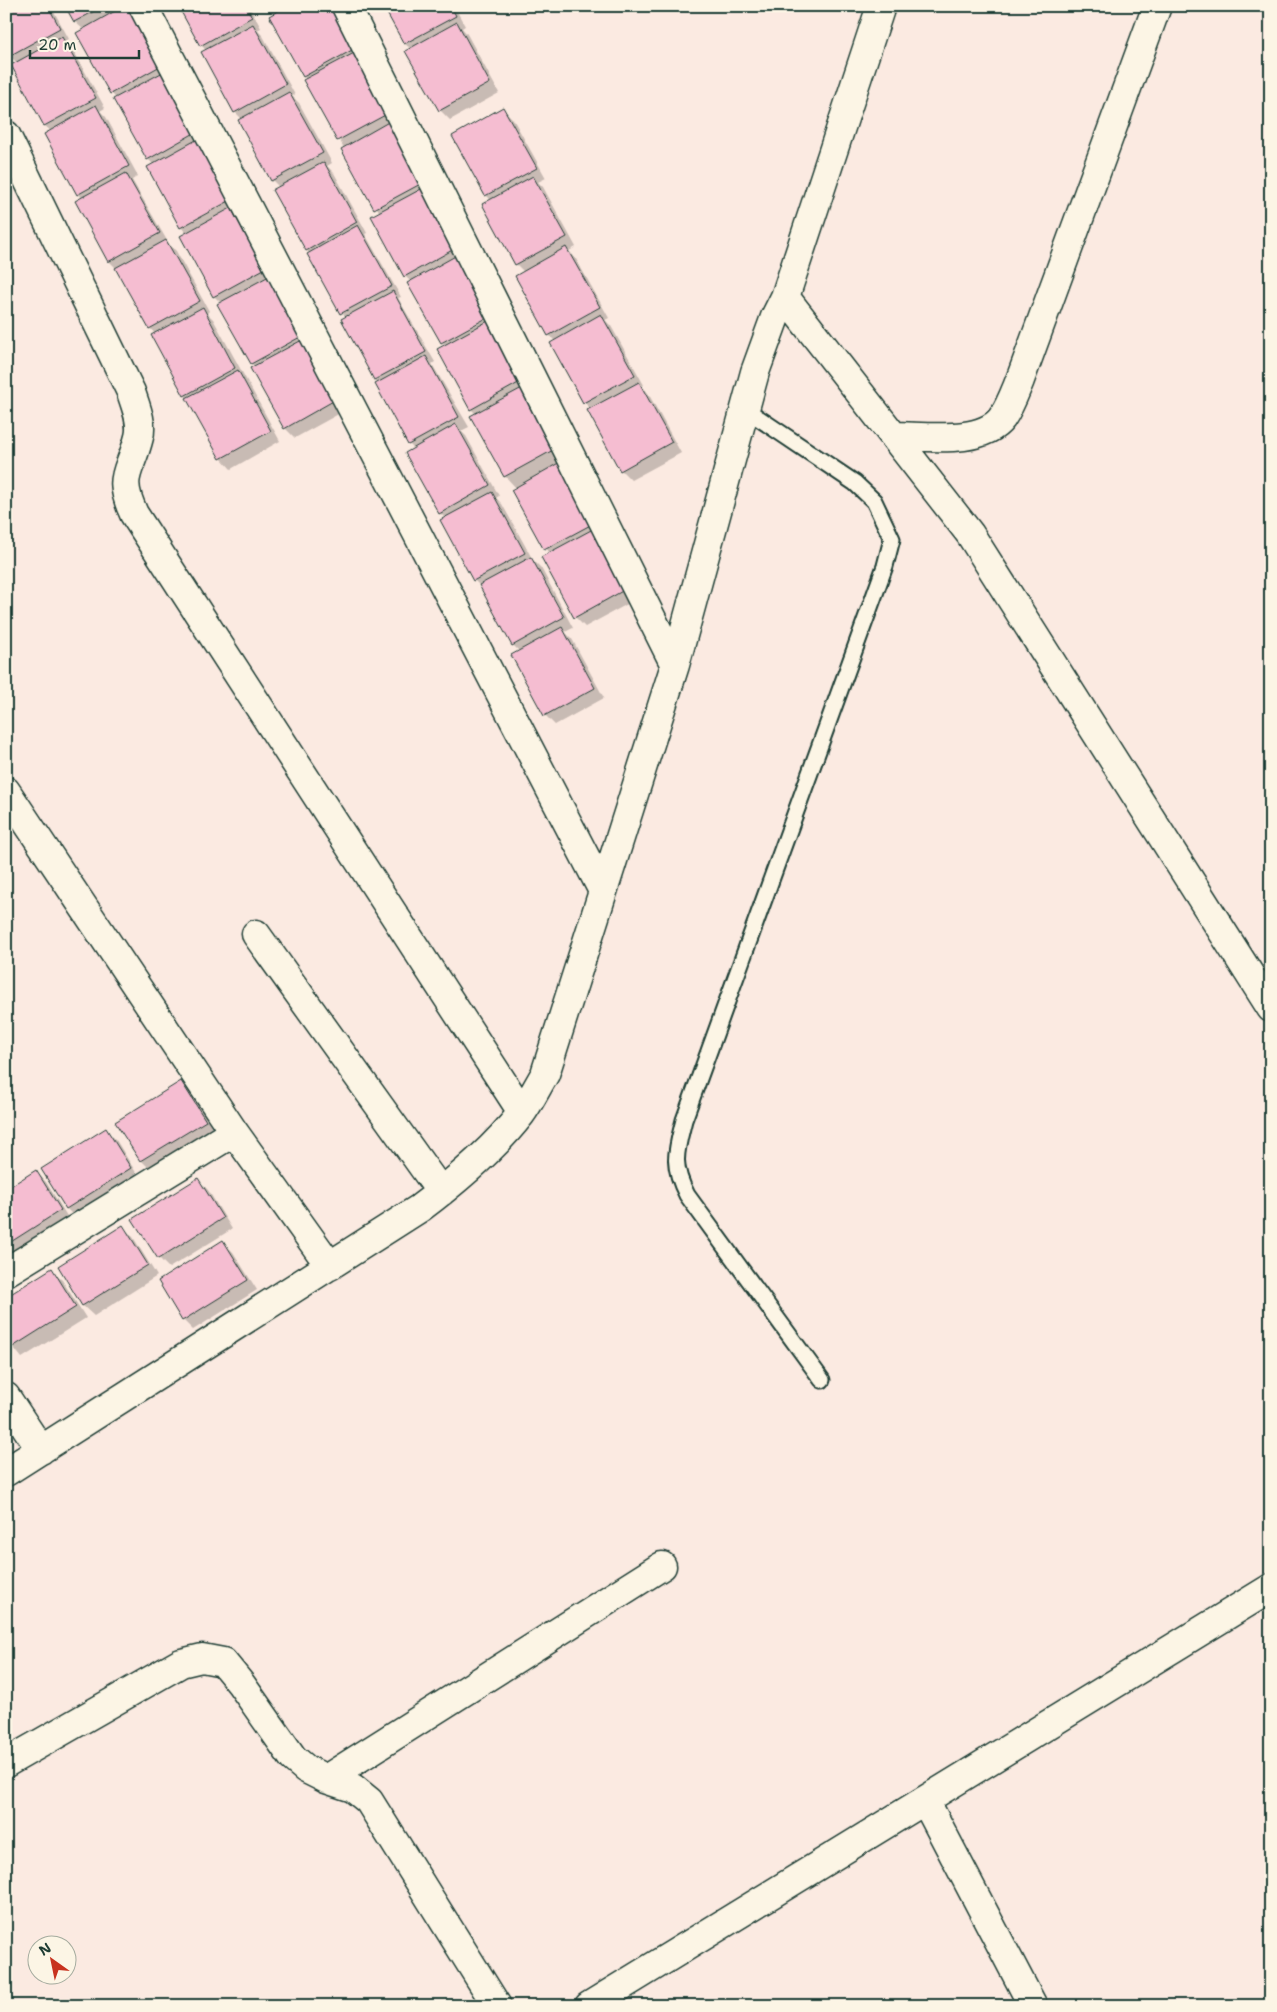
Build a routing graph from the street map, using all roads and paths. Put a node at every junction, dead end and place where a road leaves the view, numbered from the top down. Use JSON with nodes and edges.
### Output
{"nodes":[{"id":1,"x":143,"y":6,"type":"edge"},
{"id":2,"x":346,"y":6,"type":"edge"},
{"id":3,"x":881,"y":6,"type":"edge"},
{"id":4,"x":1157,"y":6,"type":"edge"},
{"id":5,"x":6,"y":135,"type":"edge"},
{"id":6,"x":780,"y":307,"type":"junction"},
{"id":7,"x":745,"y":409,"type":"junction"},
{"id":8,"x":896,"y":436,"type":"junction"},
{"id":9,"x":675,"y":665,"type":"junction"},
{"id":10,"x":6,"y":791,"type":"edge"},
{"id":11,"x":603,"y":890,"type":"junction"},
{"id":12,"x":256,"y":934,"type":"dead end"},
{"id":13,"x":1271,"y":1008,"type":"edge"},
{"id":14,"x":522,"y":1112,"type":"junction"},
{"id":15,"x":234,"y":1132,"type":"junction"},
{"id":16,"x":441,"y":1192,"type":"junction"},
{"id":17,"x":330,"y":1266,"type":"junction"},
{"id":18,"x":6,"y":1272,"type":"edge"},
{"id":19,"x":822,"y":1380,"type":"dead end"},
{"id":20,"x":6,"y":1397,"type":"edge"},
{"id":21,"x":40,"y":1450,"type":"junction"},
{"id":22,"x":6,"y":1472,"type":"edge"},
{"id":23,"x":662,"y":1566,"type":"dead end"},
{"id":24,"x":1271,"y":1588,"type":"edge"},
{"id":25,"x":6,"y":1763,"type":"edge"},
{"id":26,"x":326,"y":1779,"type":"junction"},
{"id":27,"x":925,"y":1800,"type":"junction"},
{"id":28,"x":498,"y":2006,"type":"edge"},
{"id":29,"x":589,"y":2006,"type":"edge"},
{"id":30,"x":1032,"y":2006,"type":"edge"}],
"edges":[{"from":1,"to":11,"type":"street"},
{"from":2,"to":9,"type":"street"},
{"from":3,"to":6,"type":"street"},
{"from":4,"to":8,"type":"street"},
{"from":5,"to":14,"type":"street"},
{"from":6,"to":7,"type":"street"},
{"from":6,"to":8,"type":"street"},
{"from":7,"to":9,"type":"street"},
{"from":7,"to":19,"type":"lane"},
{"from":8,"to":13,"type":"street"},
{"from":9,"to":11,"type":"street"},
{"from":10,"to":15,"type":"street"},
{"from":11,"to":14,"type":"street"},
{"from":12,"to":16,"type":"street"},
{"from":14,"to":16,"type":"street"},
{"from":15,"to":17,"type":"street"},
{"from":15,"to":18,"type":"street"},
{"from":16,"to":17,"type":"street"},
{"from":17,"to":21,"type":"street"},
{"from":20,"to":21,"type":"street"},
{"from":21,"to":22,"type":"street"},
{"from":23,"to":26,"type":"street"},
{"from":24,"to":27,"type":"street"},
{"from":25,"to":26,"type":"street"},
{"from":26,"to":28,"type":"street"},
{"from":27,"to":29,"type":"street"},
{"from":27,"to":30,"type":"street"}]}
